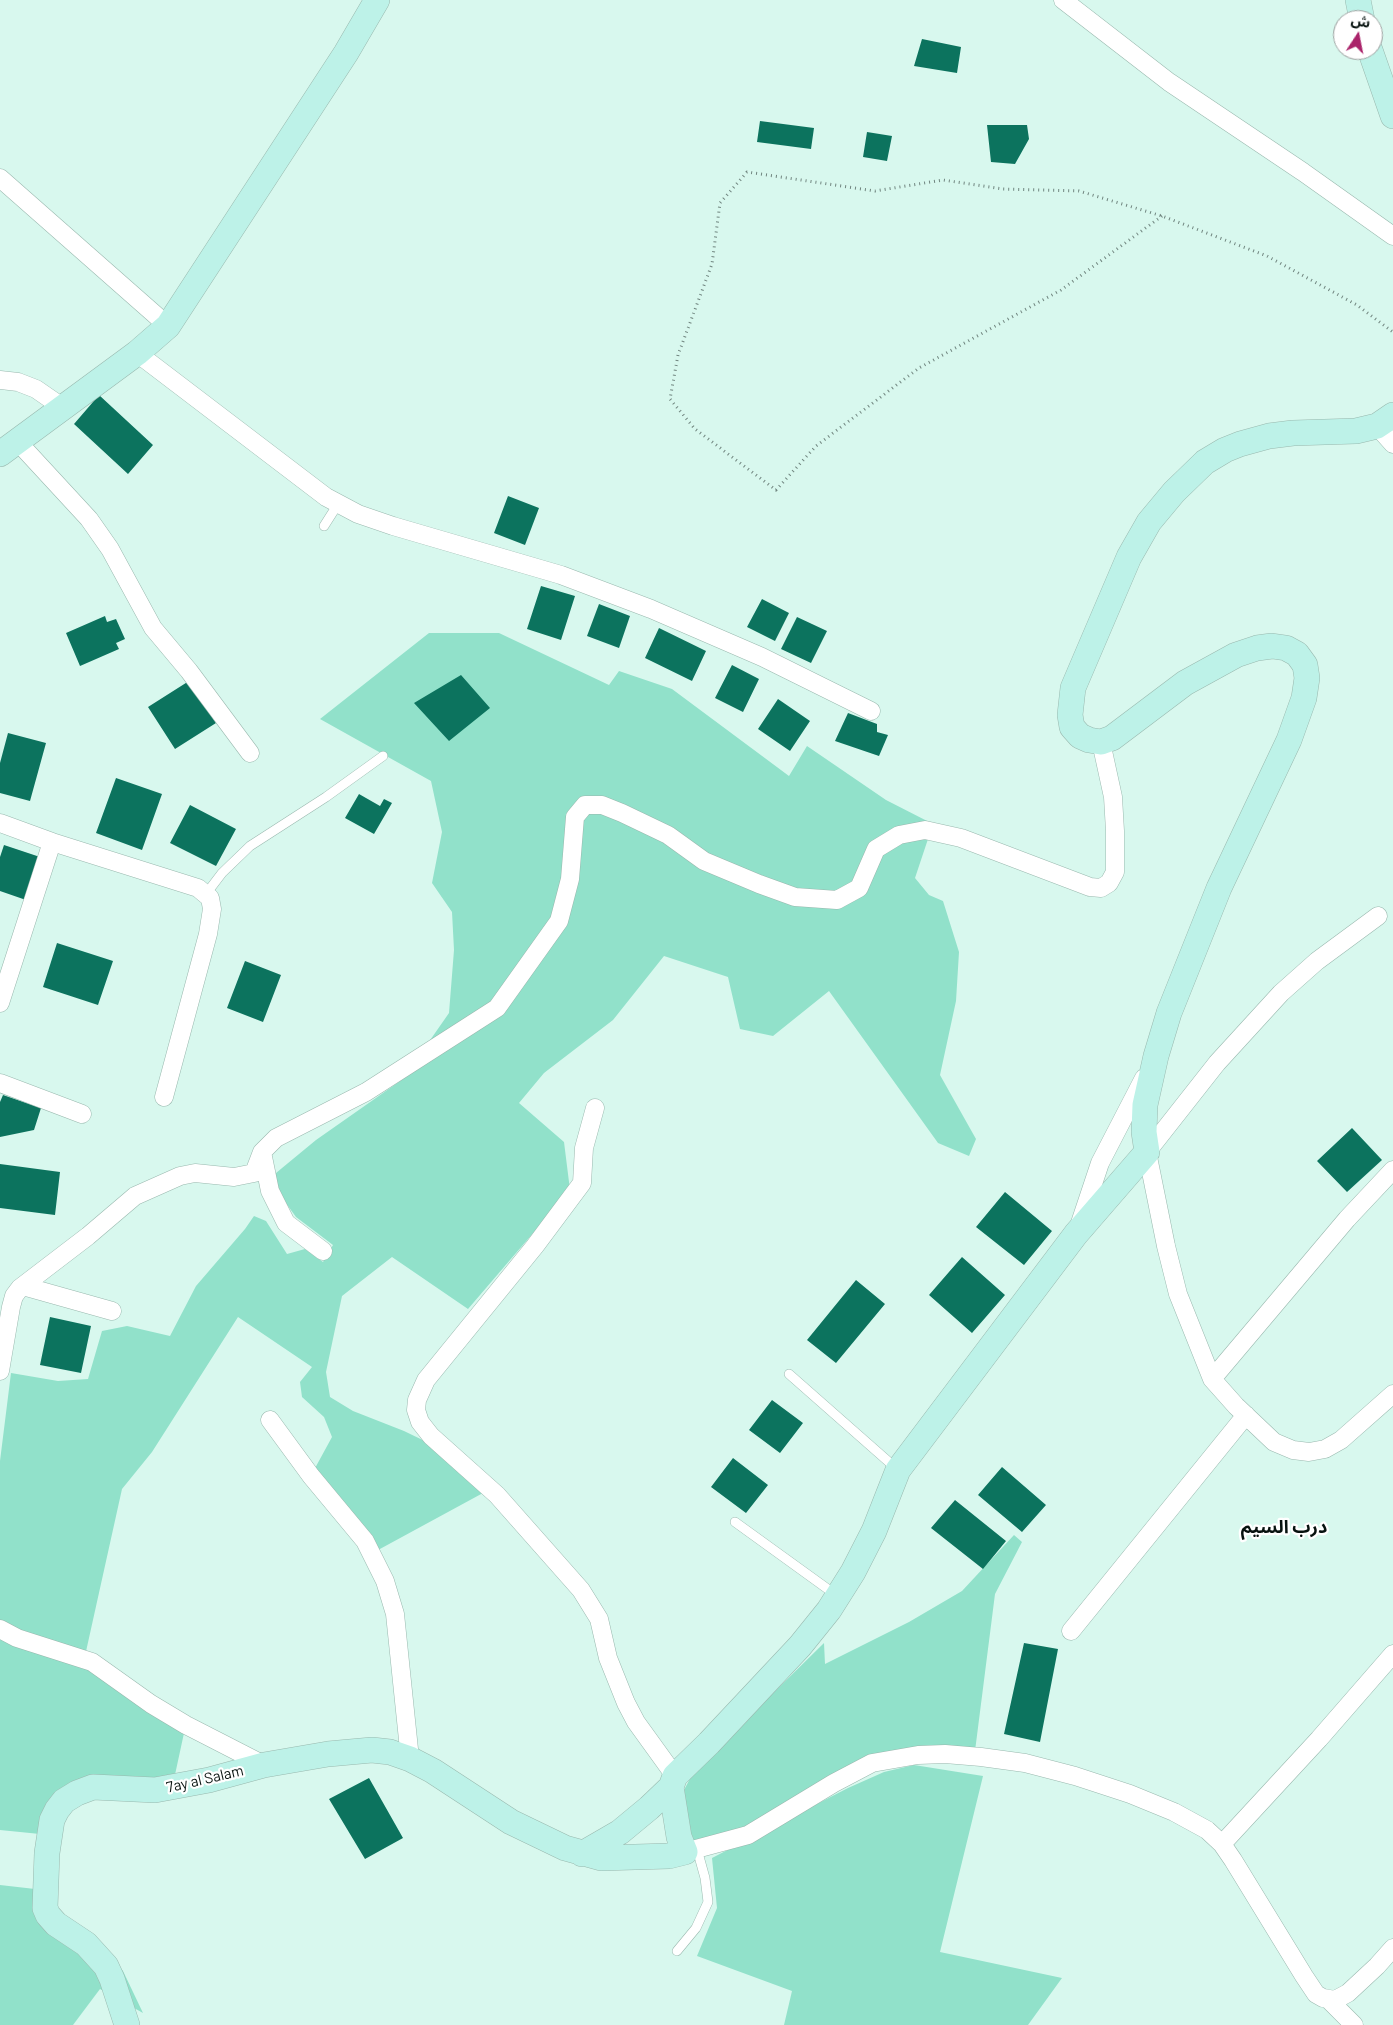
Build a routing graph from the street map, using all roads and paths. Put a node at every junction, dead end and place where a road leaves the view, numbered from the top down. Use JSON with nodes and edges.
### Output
{"nodes":[{"id":1,"x":377,"y":0,"type":"edge"},
{"id":2,"x":1063,"y":0,"type":"edge"},
{"id":3,"x":1373,"y":60,"type":"edge"},
{"id":4,"x":1393,"y":116,"type":"edge"},
{"id":5,"x":0,"y":178,"type":"edge"},
{"id":6,"x":1162,"y":216,"type":"junction"},
{"id":7,"x":1393,"y":236,"type":"edge"},
{"id":8,"x":168,"y":326,"type":"junction"},
{"id":9,"x":1393,"y":332,"type":"edge"},
{"id":10,"x":137,"y":354,"type":"junction"},
{"id":11,"x":0,"y":380,"type":"edge"},
{"id":12,"x":62,"y":407,"type":"junction"},
{"id":13,"x":1388,"y":428,"type":"edge"},
{"id":14,"x":8,"y":447,"type":"edge"},
{"id":15,"x":338,"y":504,"type":"junction"},
{"id":16,"x":324,"y":526,"type":"dead end"},
{"id":17,"x":871,"y":711,"type":"dead end"},
{"id":18,"x":1101,"y":742,"type":"junction"},
{"id":19,"x":250,"y":753,"type":"dead end"},
{"id":20,"x":383,"y":756,"type":"dead end"},
{"id":21,"x":0,"y":823,"type":"edge"},
{"id":22,"x":52,"y":842,"type":"junction"},
{"id":23,"x":206,"y":894,"type":"junction"},
{"id":24,"x":1378,"y":916,"type":"dead end"},
{"id":25,"x":0,"y":1003,"type":"edge"},
{"id":26,"x":1156,"y":1056,"type":"junction"},
{"id":27,"x":0,"y":1083,"type":"edge"},
{"id":28,"x":164,"y":1097,"type":"dead end"},
{"id":29,"x":596,"y":1108,"type":"dead end"},
{"id":30,"x":82,"y":1114,"type":"dead end"},
{"id":31,"x":262,"y":1152,"type":"junction"},
{"id":32,"x":1147,"y":1152,"type":"junction"},
{"id":33,"x":1393,"y":1170,"type":"edge"},
{"id":34,"x":1076,"y":1234,"type":"junction"},
{"id":35,"x":323,"y":1251,"type":"dead end"},
{"id":36,"x":23,"y":1286,"type":"junction"},
{"id":37,"x":112,"y":1311,"type":"dead end"},
{"id":38,"x":0,"y":1371,"type":"edge"},
{"id":39,"x":789,"y":1374,"type":"dead end"},
{"id":40,"x":1212,"y":1379,"type":"junction"},
{"id":41,"x":1393,"y":1394,"type":"edge"},
{"id":42,"x":1246,"y":1415,"type":"junction"},
{"id":43,"x":270,"y":1420,"type":"dead end"},
{"id":44,"x":898,"y":1470,"type":"junction"},
{"id":45,"x":735,"y":1522,"type":"dead end"},
{"id":46,"x":838,"y":1597,"type":"junction"},
{"id":47,"x":0,"y":1629,"type":"edge"},
{"id":48,"x":1071,"y":1632,"type":"dead end"},
{"id":49,"x":1393,"y":1654,"type":"edge"},
{"id":50,"x":410,"y":1759,"type":"junction"},
{"id":51,"x":264,"y":1765,"type":"junction"},
{"id":52,"x":673,"y":1782,"type":"junction"},
{"id":53,"x":1222,"y":1844,"type":"junction"},
{"id":54,"x":691,"y":1850,"type":"junction"},
{"id":55,"x":582,"y":1854,"type":"junction"},
{"id":56,"x":1393,"y":1948,"type":"edge"},
{"id":57,"x":677,"y":1951,"type":"dead end"},
{"id":58,"x":1329,"y":2000,"type":"junction"},
{"id":59,"x":127,"y":2025,"type":"edge"},
{"id":60,"x":1354,"y":2025,"type":"edge"}],
"edges":[{"from":1,"to":8,"type":"street"},
{"from":2,"to":7,"type":"street"},
{"from":3,"to":4,"type":"street"},
{"from":5,"to":8,"type":"street"},
{"from":6,"to":6,"type":"path"},
{"from":6,"to":9,"type":"path"},
{"from":8,"to":10,"type":"street"},
{"from":10,"to":12,"type":"street"},
{"from":10,"to":15,"type":"street"},
{"from":11,"to":12,"type":"street"},
{"from":12,"to":14,"type":"street"},
{"from":13,"to":18,"type":"street"},
{"from":14,"to":19,"type":"street"},
{"from":15,"to":16,"type":"lane"},
{"from":15,"to":17,"type":"street"},
{"from":18,"to":26,"type":"street"},
{"from":18,"to":31,"type":"street"},
{"from":20,"to":23,"type":"lane"},
{"from":21,"to":22,"type":"street"},
{"from":22,"to":23,"type":"street"},
{"from":22,"to":25,"type":"street"},
{"from":23,"to":28,"type":"street"},
{"from":24,"to":32,"type":"street"},
{"from":26,"to":32,"type":"street"},
{"from":26,"to":34,"type":"street"},
{"from":27,"to":30,"type":"street"},
{"from":29,"to":52,"type":"street"},
{"from":31,"to":35,"type":"street"},
{"from":31,"to":36,"type":"street"},
{"from":32,"to":34,"type":"street"},
{"from":32,"to":40,"type":"street"},
{"from":33,"to":40,"type":"street"},
{"from":34,"to":44,"type":"street"},
{"from":36,"to":37,"type":"street"},
{"from":36,"to":38,"type":"street"},
{"from":39,"to":44,"type":"lane"},
{"from":40,"to":42,"type":"street"},
{"from":41,"to":42,"type":"street"},
{"from":42,"to":48,"type":"street"},
{"from":43,"to":50,"type":"street"},
{"from":44,"to":46,"type":"street"},
{"from":45,"to":46,"type":"lane"},
{"from":46,"to":52,"type":"street"},
{"from":47,"to":51,"type":"street"},
{"from":49,"to":53,"type":"street"},
{"from":50,"to":51,"type":"street","name":"7ay al Salam"},
{"from":50,"to":55,"type":"street","name":"7ay al Salam"},
{"from":51,"to":59,"type":"street","name":"7ay al Salam"},
{"from":52,"to":54,"type":"street"},
{"from":52,"to":55,"type":"street"},
{"from":53,"to":54,"type":"street"},
{"from":53,"to":58,"type":"street"},
{"from":54,"to":55,"type":"street","name":"7ay al Salam"},
{"from":54,"to":57,"type":"lane"},
{"from":56,"to":58,"type":"street"},
{"from":58,"to":60,"type":"street"}]}
